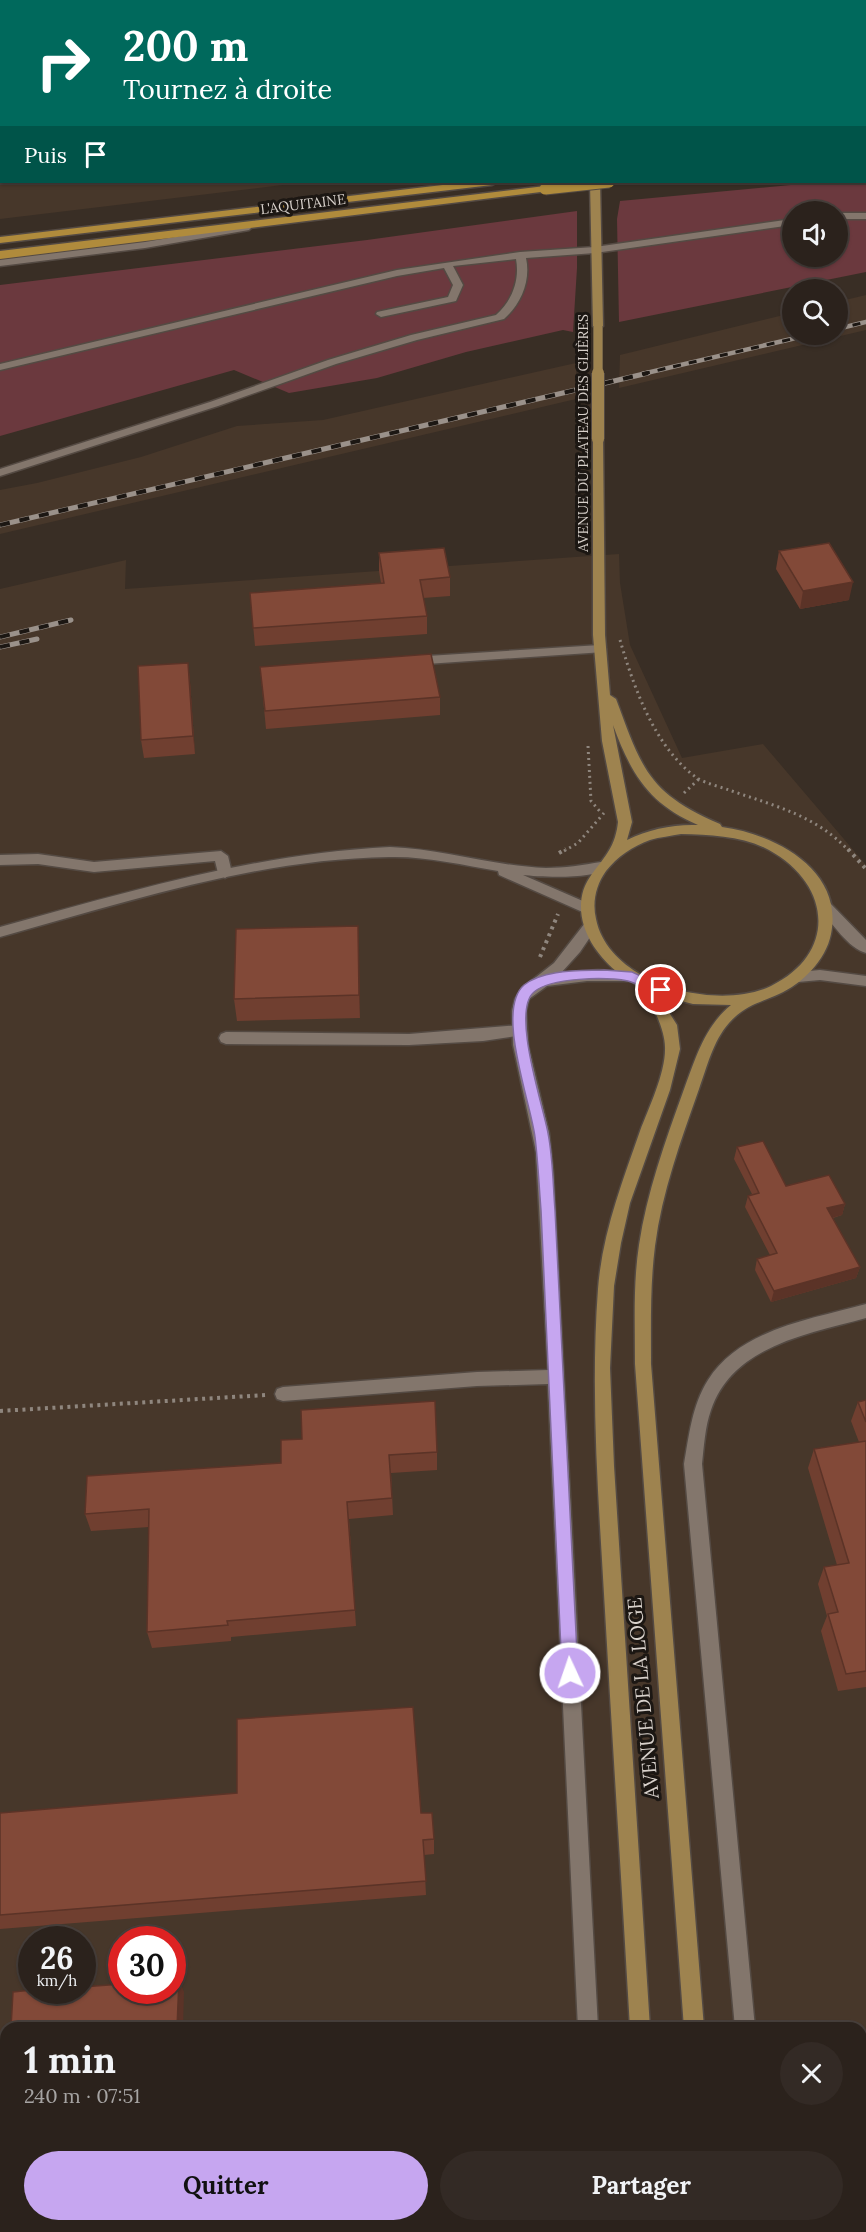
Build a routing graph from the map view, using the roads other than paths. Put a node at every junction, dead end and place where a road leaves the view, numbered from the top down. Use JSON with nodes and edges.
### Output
{"nodes":[{"id":1,"x":484,"y":183,"type":"edge"},
{"id":2,"x":595,"y":183,"type":"edge"},
{"id":3,"x":600,"y":183,"type":"edge"},
{"id":4,"x":848,"y":216,"type":"edge"},
{"id":5,"x":866,"y":216,"type":"edge"},
{"id":6,"x":289,"y":220,"type":"junction"},
{"id":7,"x":782,"y":224,"type":"edge"},
{"id":8,"x":760,"y":227,"type":"junction"},
{"id":9,"x":767,"y":237,"type":"dead end"},
{"id":10,"x":0,"y":240,"type":"edge"},
{"id":11,"x":595,"y":250,"type":"junction"},
{"id":12,"x":0,"y":255,"type":"edge"},
{"id":13,"x":520,"y":255,"type":"junction"},
{"id":14,"x":0,"y":263,"type":"edge"},
{"id":15,"x":447,"y":264,"type":"junction"},
{"id":16,"x":381,"y":314,"type":"dead end"},
{"id":17,"x":0,"y":367,"type":"edge"},
{"id":18,"x":0,"y":473,"type":"edge"},
{"id":19,"x":600,"y":649,"type":"junction"},
{"id":20,"x":409,"y":662,"type":"edge"},
{"id":21,"x":604,"y":684,"type":"junction"},
{"id":22,"x":720,"y":830,"type":"junction"},
{"id":23,"x":614,"y":854,"type":"junction"},
{"id":24,"x":0,"y":860,"type":"edge"},
{"id":25,"x":482,"y":863,"type":"junction"},
{"id":26,"x":601,"y":867,"type":"junction"},
{"id":27,"x":225,"y":873,"type":"junction"},
{"id":28,"x":825,"y":906,"type":"junction"},
{"id":29,"x":587,"y":909,"type":"junction"},
{"id":30,"x":590,"y":927,"type":"junction"},
{"id":31,"x":0,"y":932,"type":"edge"},
{"id":32,"x":866,"y":948,"type":"edge"},
{"id":33,"x":798,"y":977,"type":"junction"},
{"id":34,"x":638,"y":981,"type":"junction"},
{"id":35,"x":866,"y":981,"type":"edge"},
{"id":36,"x":535,"y":985,"type":"junction"},
{"id":37,"x":750,"y":998,"type":"junction"},
{"id":38,"x":519,"y":1031,"type":"junction"},
{"id":39,"x":226,"y":1038,"type":"dead end"},
{"id":40,"x":866,"y":1311,"type":"edge"},
{"id":41,"x":555,"y":1377,"type":"junction"},
{"id":42,"x":283,"y":1394,"type":"road end"},
{"id":43,"x":588,"y":2022,"type":"edge"},
{"id":44,"x":639,"y":2022,"type":"edge"},
{"id":45,"x":694,"y":2022,"type":"edge"},
{"id":46,"x":744,"y":2022,"type":"edge"}],
"edges":[{"from":1,"to":10,"type":"highway","name":"L'AQUITAINE"},
{"from":2,"to":11,"type":"main road","name":"AVENUE DU PLATEAU DES GLIÈRES"},
{"from":3,"to":6,"type":"highway","name":"L'AQUITAINE","bridge":true},
{"from":4,"to":5,"type":"street"},
{"from":6,"to":12,"type":"highway","name":"L'AQUITAINE"},
{"from":6,"to":14,"type":"street"},
{"from":7,"to":8,"type":"street"},
{"from":8,"to":9,"type":"street"},
{"from":8,"to":11,"type":"street"},
{"from":11,"to":13,"type":"street"},
{"from":11,"to":19,"type":"main road","name":"AVENUE DU PLATEAU DES GLIÈRES","bridge":true},
{"from":13,"to":15,"type":"street"},
{"from":13,"to":18,"type":"street"},
{"from":15,"to":16,"type":"street"},
{"from":15,"to":17,"type":"street"},
{"from":19,"to":20,"type":"street"},
{"from":19,"to":21,"type":"main road","name":"AVENUE DU PLATEAU DES GLIÈRES"},
{"from":21,"to":22,"type":"main road","name":"AVENUE DU PLATEAU DES GLIÈRES"},
{"from":21,"to":23,"type":"main road","name":"AVENUE DU PLATEAU DES GLIÈRES"},
{"from":22,"to":23,"type":"main road"},
{"from":22,"to":28,"type":"main road"},
{"from":23,"to":26,"type":"main road"},
{"from":24,"to":27,"type":"street"},
{"from":25,"to":26,"type":"street"},
{"from":25,"to":27,"type":"street"},
{"from":25,"to":29,"type":"street"},
{"from":26,"to":29,"type":"main road"},
{"from":27,"to":31,"type":"street"},
{"from":28,"to":32,"type":"street"},
{"from":28,"to":33,"type":"main road"},
{"from":29,"to":30,"type":"main road"},
{"from":30,"to":34,"type":"main road"},
{"from":30,"to":36,"type":"street"},
{"from":33,"to":35,"type":"street"},
{"from":33,"to":37,"type":"main road"},
{"from":34,"to":36,"type":"street"},
{"from":34,"to":37,"type":"main road"},
{"from":34,"to":44,"type":"main road","name":"AVENUE DE LA LOGE"},
{"from":36,"to":38,"type":"street"},
{"from":37,"to":45,"type":"main road","name":"AVENUE DE LA LOGE"},
{"from":38,"to":39,"type":"street"},
{"from":38,"to":41,"type":"street"},
{"from":40,"to":46,"type":"street"},
{"from":41,"to":42,"type":"street"},
{"from":41,"to":43,"type":"street"}]}
